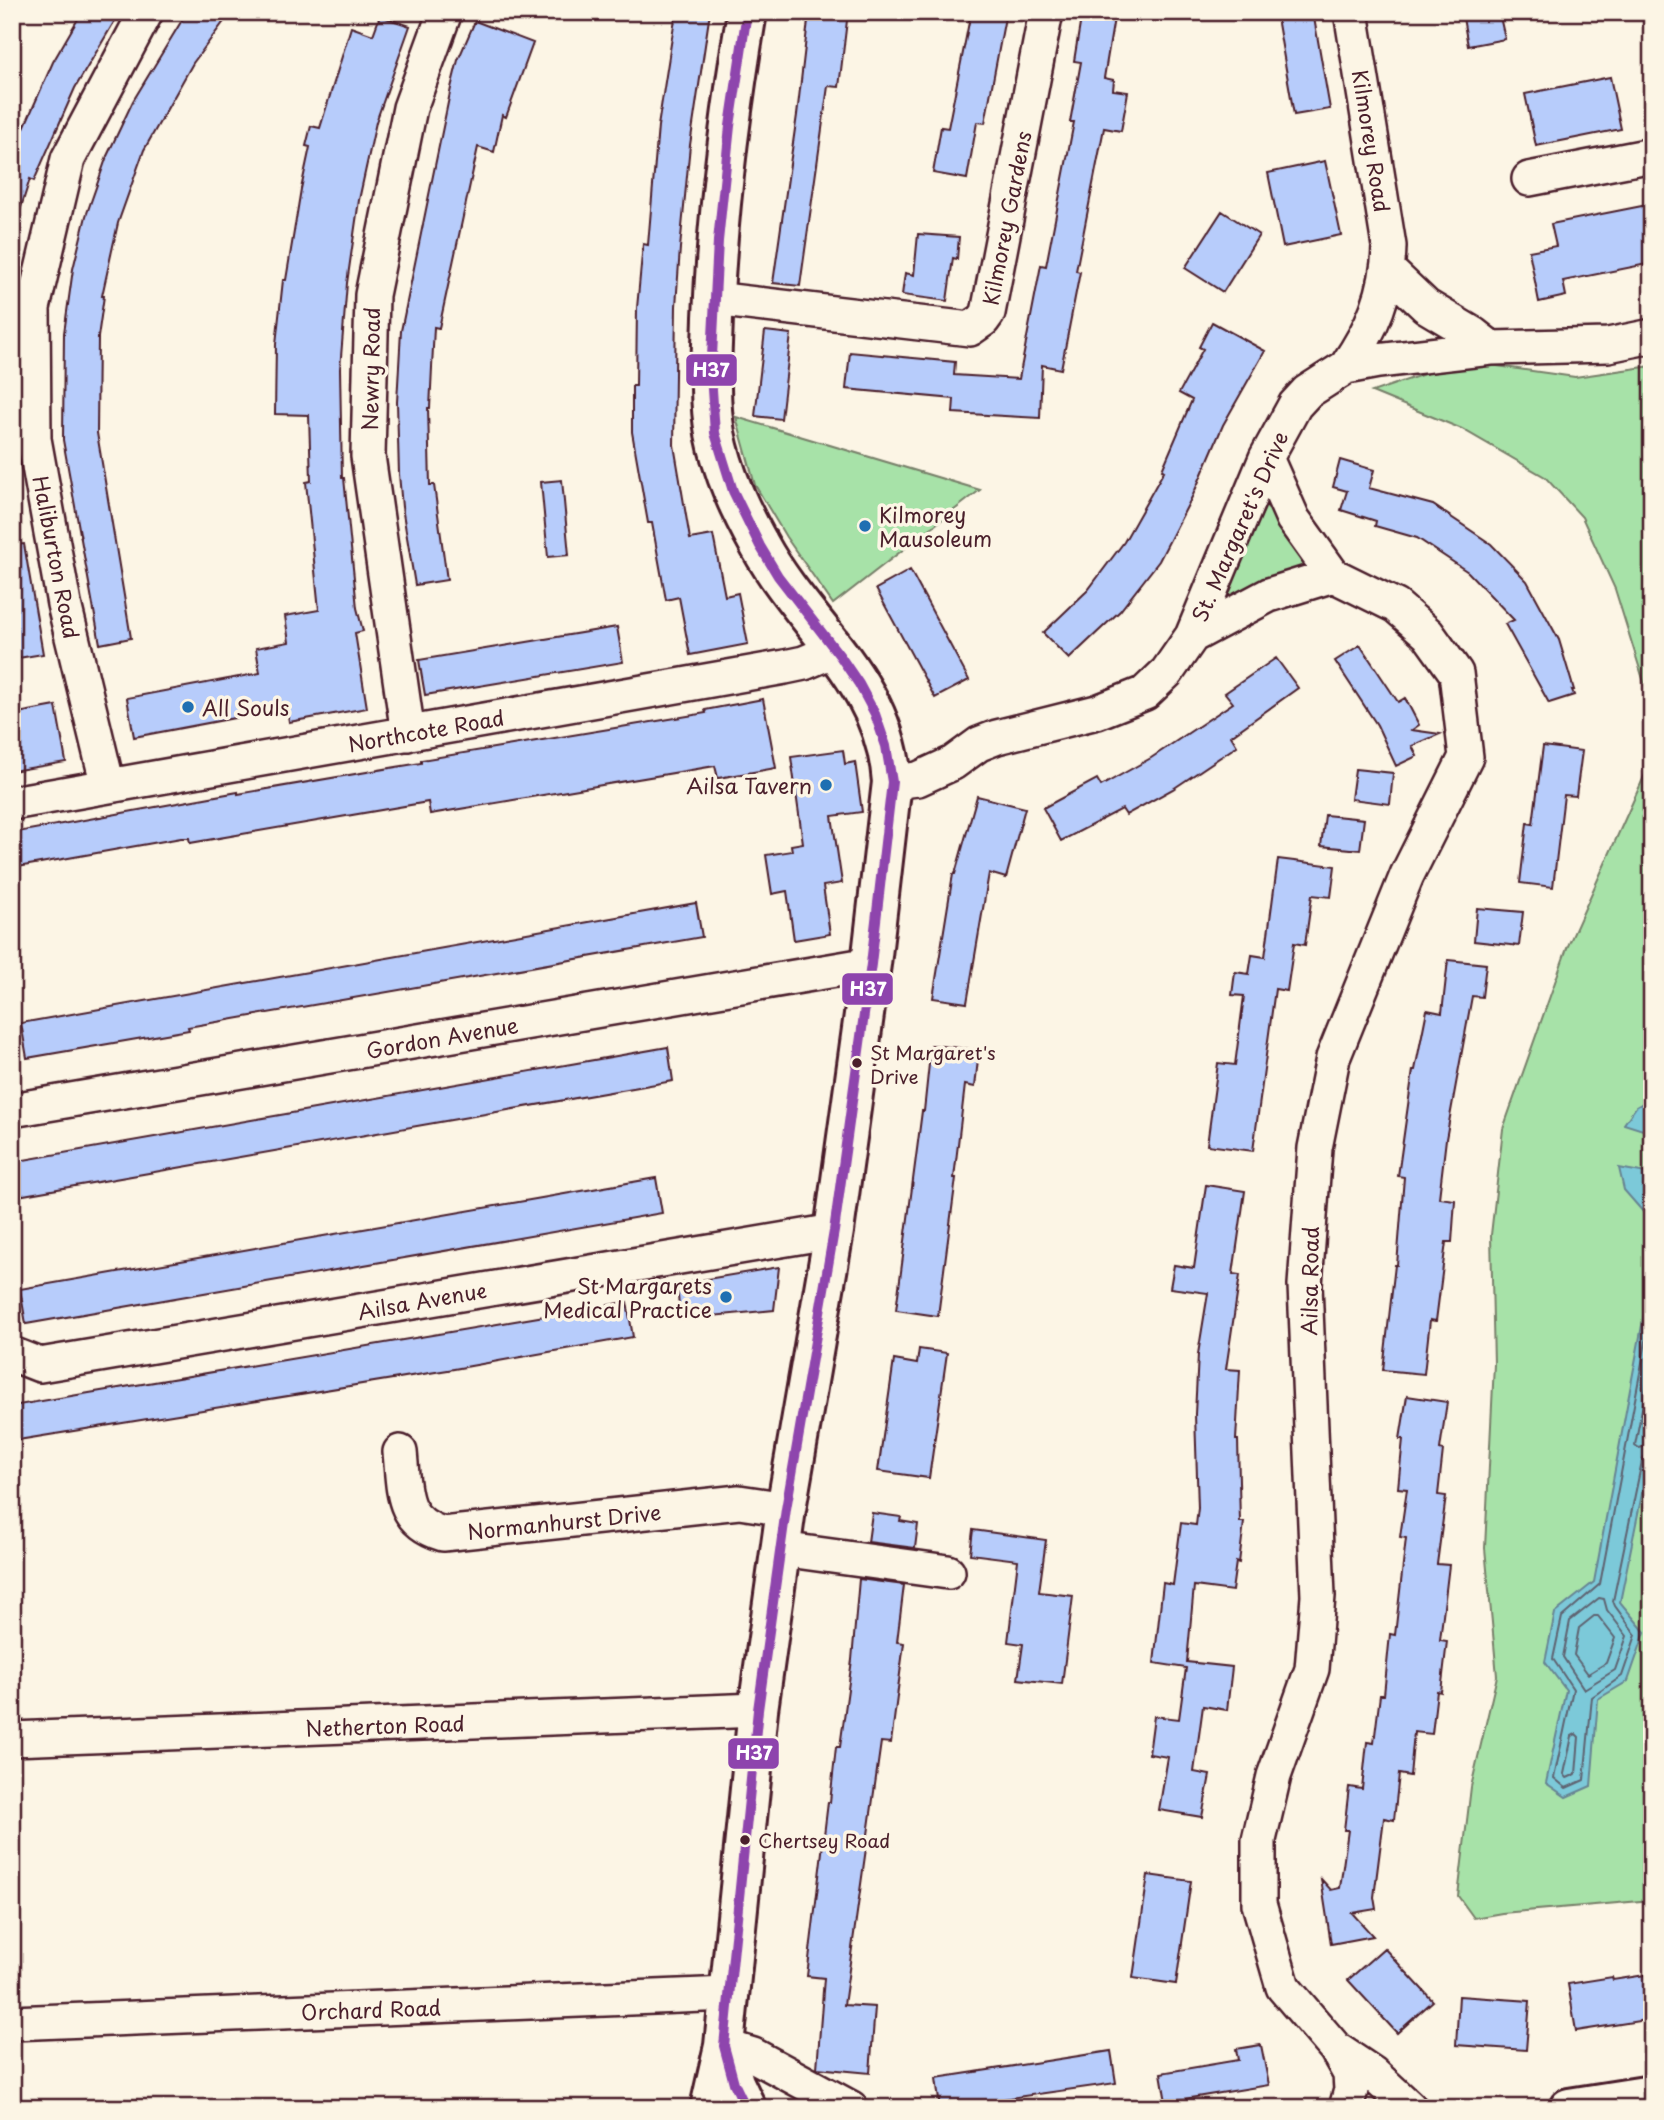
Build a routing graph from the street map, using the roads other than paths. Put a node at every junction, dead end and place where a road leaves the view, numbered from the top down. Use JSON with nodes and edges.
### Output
{"nodes":[{"id":1,"x":146,"y":12,"type":"edge"},
{"id":2,"x":445,"y":12,"type":"edge"},
{"id":3,"x":747,"y":12,"type":"edge"},
{"id":4,"x":1046,"y":12,"type":"edge"},
{"id":5,"x":1351,"y":12,"type":"edge"},
{"id":6,"x":1652,"y":155,"type":"edge"},
{"id":7,"x":1529,"y":179,"type":"dead end"},
{"id":8,"x":1388,"y":270,"type":"junction"},
{"id":9,"x":714,"y":299,"type":"junction"},
{"id":10,"x":1652,"y":336,"type":"edge"},
{"id":11,"x":1491,"y":348,"type":"junction"},
{"id":12,"x":1346,"y":367,"type":"junction"},
{"id":13,"x":1266,"y":458,"type":"junction"},
{"id":14,"x":1333,"y":575,"type":"junction"},
{"id":15,"x":1192,"y":636,"type":"junction"},
{"id":16,"x":836,"y":649,"type":"junction"},
{"id":17,"x":408,"y":734,"type":"junction"},
{"id":18,"x":892,"y":782,"type":"junction"},
{"id":19,"x":108,"y":786,"type":"junction"},
{"id":20,"x":12,"y":803,"type":"edge"},
{"id":21,"x":871,"y":964,"type":"junction"},
{"id":22,"x":12,"y":1110,"type":"edge"},
{"id":23,"x":834,"y":1231,"type":"junction"},
{"id":24,"x":12,"y":1354,"type":"edge"},
{"id":25,"x":400,"y":1452,"type":"dead end"},
{"id":26,"x":786,"y":1509,"type":"junction"},
{"id":27,"x":781,"y":1549,"type":"junction"},
{"id":28,"x":948,"y":1572,"type":"dead end"},
{"id":29,"x":758,"y":1710,"type":"junction"},
{"id":30,"x":12,"y":1739,"type":"edge"},
{"id":31,"x":729,"y":1994,"type":"junction"},
{"id":32,"x":12,"y":2023,"type":"edge"},
{"id":33,"x":724,"y":2046,"type":"junction"},
{"id":34,"x":1336,"y":2049,"type":"junction"},
{"id":35,"x":1652,"y":2095,"type":"edge"},
{"id":36,"x":862,"y":2106,"type":"edge"},
{"id":37,"x":710,"y":2108,"type":"edge"},
{"id":38,"x":747,"y":2108,"type":"edge"},
{"id":39,"x":1346,"y":2108,"type":"edge"},
{"id":40,"x":1410,"y":2108,"type":"edge"},
{"id":41,"x":1569,"y":2108,"type":"edge"}],
"edges":[{"from":1,"to":19,"type":"street","name":"Haliburton Road"},
{"from":2,"to":17,"type":"street","name":"Newry Road"},
{"from":3,"to":9,"type":"main road"},
{"from":4,"to":9,"type":"street","name":"Kilmorey Gardens"},
{"from":5,"to":8,"type":"street","name":"Kilmorey Road"},
{"from":6,"to":7,"type":"street"},
{"from":8,"to":11,"type":"street"},
{"from":8,"to":12,"type":"street","name":"Kilmorey Road"},
{"from":9,"to":16,"type":"main road"},
{"from":10,"to":11,"type":"street","name":"St. Margaret's Drive"},
{"from":11,"to":12,"type":"street","name":"St. Margaret's Drive"},
{"from":12,"to":13,"type":"street","name":"St. Margaret's Drive"},
{"from":13,"to":14,"type":"street","name":"Ailsa Road"},
{"from":13,"to":15,"type":"street","name":"St. Margaret's Drive"},
{"from":14,"to":15,"type":"street"},
{"from":14,"to":34,"type":"street","name":"Ailsa Road"},
{"from":15,"to":18,"type":"street","name":"St. Margaret's Drive"},
{"from":16,"to":17,"type":"street","name":"Northcote Road"},
{"from":16,"to":18,"type":"main road"},
{"from":17,"to":19,"type":"street","name":"Northcote Road"},
{"from":18,"to":21,"type":"main road"},
{"from":19,"to":20,"type":"street","name":"Northcote Road"},
{"from":21,"to":22,"type":"street","name":"Gordon Avenue"},
{"from":21,"to":23,"type":"main road"},
{"from":23,"to":24,"type":"street","name":"Ailsa Avenue"},
{"from":23,"to":26,"type":"main road"},
{"from":25,"to":26,"type":"street","name":"Normanhurst Drive"},
{"from":26,"to":27,"type":"main road"},
{"from":27,"to":28,"type":"street"},
{"from":27,"to":29,"type":"main road"},
{"from":29,"to":30,"type":"street","name":"Netherton Road"},
{"from":29,"to":31,"type":"main road"},
{"from":31,"to":32,"type":"street","name":"Orchard Road"},
{"from":31,"to":33,"type":"main road"},
{"from":33,"to":36,"type":"street"},
{"from":33,"to":37,"type":"main road"},
{"from":33,"to":38,"type":"main road"},
{"from":34,"to":39,"type":"street","name":"Ailsa Road"},
{"from":34,"to":40,"type":"street","name":"Ailsa Road"},
{"from":35,"to":41,"type":"main road"}]}
